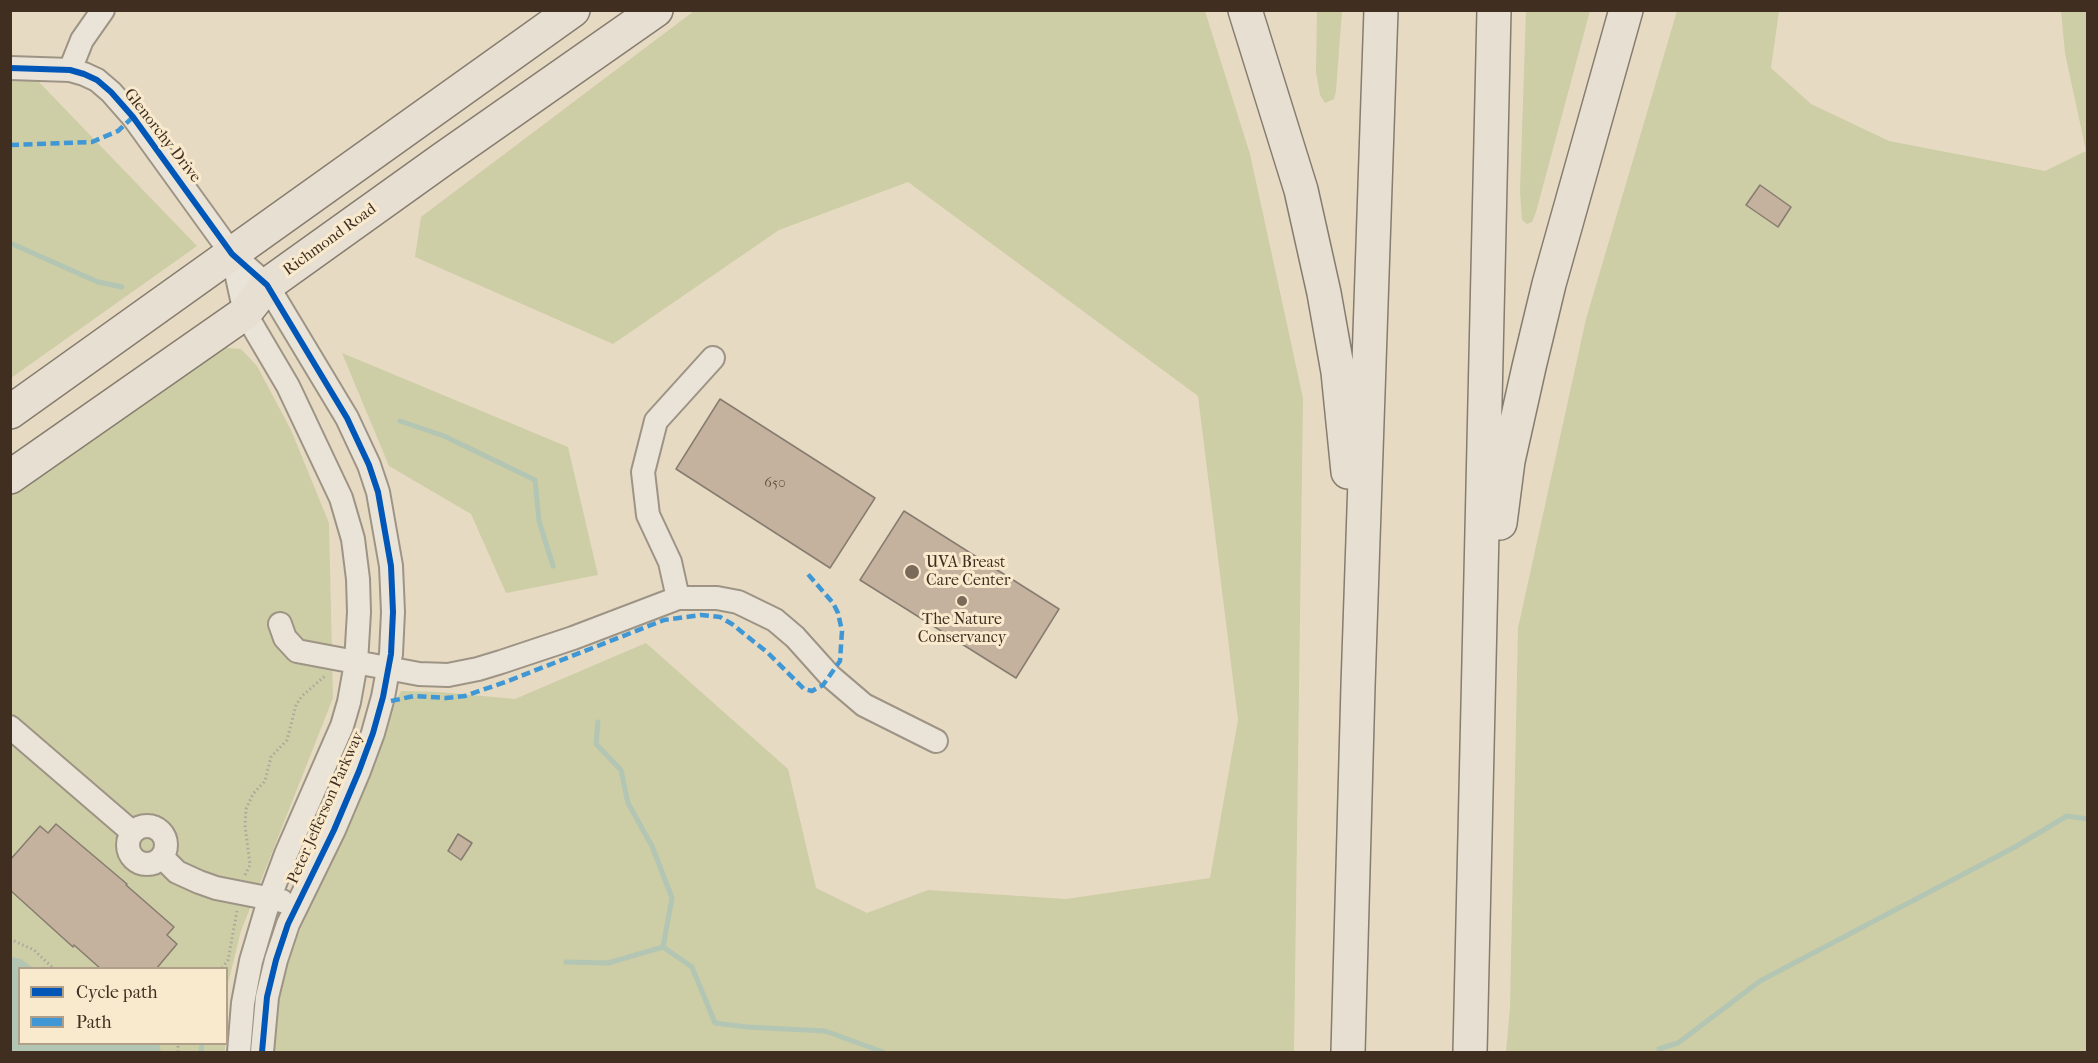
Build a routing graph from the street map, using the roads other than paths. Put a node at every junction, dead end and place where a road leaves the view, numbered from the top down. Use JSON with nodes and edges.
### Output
{"nodes":[{"id":1,"x":103,"y":10,"type":"edge"},
{"id":2,"x":573,"y":10,"type":"edge"},
{"id":3,"x":656,"y":10,"type":"edge"},
{"id":4,"x":1245,"y":10,"type":"edge"},
{"id":5,"x":1381,"y":10,"type":"edge"},
{"id":6,"x":1494,"y":10,"type":"edge"},
{"id":7,"x":1626,"y":10,"type":"edge"},
{"id":8,"x":10,"y":68,"type":"edge"},
{"id":9,"x":70,"y":70,"type":"junction"},
{"id":10,"x":232,"y":254,"type":"junction"},
{"id":11,"x":267,"y":285,"type":"junction"},
{"id":12,"x":245,"y":313,"type":"junction"},
{"id":13,"x":713,"y":358,"type":"dead end"},
{"id":14,"x":10,"y":412,"type":"edge"},
{"id":15,"x":10,"y":477,"type":"edge"},
{"id":16,"x":678,"y":598,"type":"junction"},
{"id":17,"x":280,"y":624,"type":"dead end"},
{"id":18,"x":356,"y":663,"type":"junction"},
{"id":19,"x":389,"y":668,"type":"junction"},
{"id":20,"x":1358,"y":686,"type":"junction"},
{"id":21,"x":10,"y":727,"type":"edge"},
{"id":22,"x":936,"y":741,"type":"dead end"},
{"id":23,"x":1475,"y":820,"type":"junction"},
{"id":24,"x":270,"y":897,"type":"junction"},
{"id":25,"x":297,"y":905,"type":"junction"},
{"id":26,"x":239,"y":1053,"type":"edge"},
{"id":27,"x":262,"y":1053,"type":"edge"},
{"id":28,"x":1348,"y":1053,"type":"edge"},
{"id":29,"x":1470,"y":1053,"type":"edge"}],
"edges":[{"from":1,"to":9,"type":"street"},
{"from":2,"to":10,"type":"highway"},
{"from":3,"to":11,"type":"highway","name":"Richmond Road"},
{"from":4,"to":20,"type":"highway"},
{"from":5,"to":20,"type":"highway"},
{"from":6,"to":23,"type":"highway"},
{"from":7,"to":23,"type":"highway"},
{"from":8,"to":9,"type":"street","name":"Glenorchy Drive"},
{"from":9,"to":10,"type":"street","name":"Glenorchy Drive"},
{"from":10,"to":11,"type":"street","name":"Peter Jefferson Parkway"},
{"from":10,"to":12,"type":"street","name":"Peter Jefferson Parkway"},
{"from":10,"to":14,"type":"highway"},
{"from":11,"to":12,"type":"highway","name":"Richmond Road"},
{"from":11,"to":19,"type":"street","name":"Peter Jefferson Parkway"},
{"from":12,"to":15,"type":"highway","name":"Richmond Road"},
{"from":12,"to":18,"type":"street","name":"Peter Jefferson Parkway"},
{"from":13,"to":16,"type":"street"},
{"from":16,"to":19,"type":"street"},
{"from":16,"to":22,"type":"street"},
{"from":17,"to":18,"type":"street"},
{"from":18,"to":19,"type":"street"},
{"from":18,"to":24,"type":"street","name":"Peter Jefferson Parkway"},
{"from":19,"to":25,"type":"street","name":"Peter Jefferson Parkway"},
{"from":20,"to":28,"type":"highway"},
{"from":21,"to":24,"type":"street"},
{"from":23,"to":29,"type":"highway"},
{"from":24,"to":25,"type":"street"},
{"from":24,"to":26,"type":"street","name":"Peter Jefferson Parkway"},
{"from":25,"to":27,"type":"street","name":"Peter Jefferson Parkway"}]}
